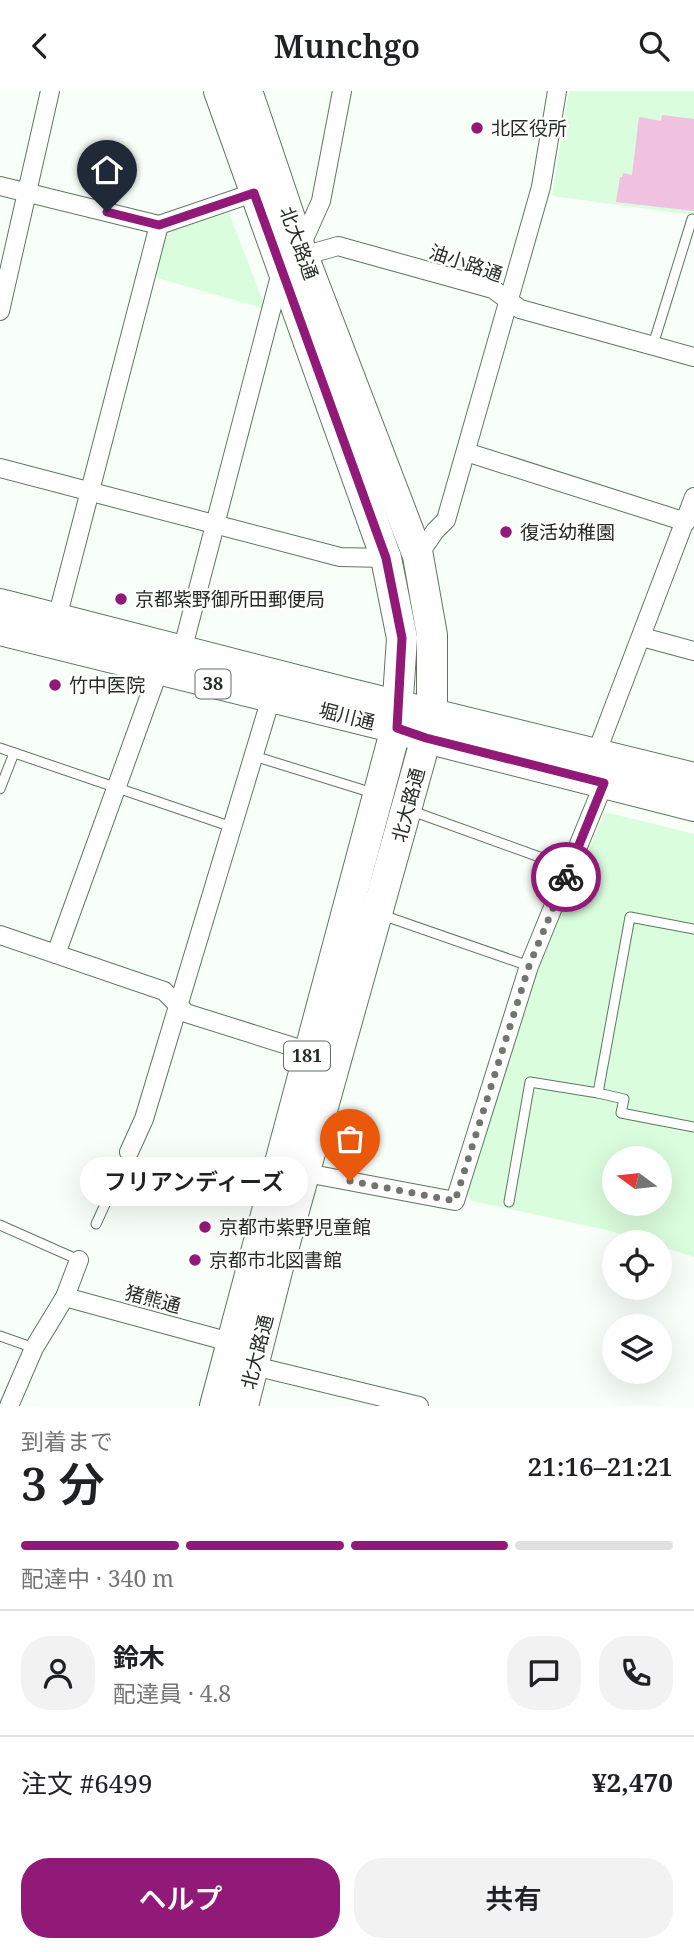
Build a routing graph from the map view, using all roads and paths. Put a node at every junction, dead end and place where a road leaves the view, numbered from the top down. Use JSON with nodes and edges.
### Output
{"nodes":[{"id":1,"x":51,"y":91,"type":"edge"},
{"id":2,"x":219,"y":91,"type":"edge"},
{"id":3,"x":247,"y":91,"type":"edge"},
{"id":4,"x":342,"y":91,"type":"edge"},
{"id":5,"x":557,"y":91,"type":"edge"},
{"id":6,"x":0,"y":186,"type":"edge"},
{"id":7,"x":266,"y":188,"type":"junction"},
{"id":8,"x":27,"y":193,"type":"junction"},
{"id":9,"x":694,"y":220,"type":"edge"},
{"id":10,"x":159,"y":225,"type":"junction"},
{"id":11,"x":295,"y":257,"type":"junction"},
{"id":12,"x":509,"y":301,"type":"junction"},
{"id":13,"x":0,"y":310,"type":"edge"},
{"id":14,"x":653,"y":345,"type":"junction"},
{"id":15,"x":694,"y":357,"type":"edge"},
{"id":16,"x":466,"y":452,"type":"junction"},
{"id":17,"x":0,"y":468,"type":"edge"},
{"id":18,"x":90,"y":491,"type":"junction"},
{"id":19,"x":694,"y":497,"type":"edge"},
{"id":20,"x":686,"y":522,"type":"junction"},
{"id":21,"x":215,"y":524,"type":"junction"},
{"id":22,"x":418,"y":556,"type":"junction"},
{"id":23,"x":386,"y":558,"type":"junction"},
{"id":24,"x":0,"y":604,"type":"edge"},
{"id":25,"x":57,"y":618,"type":"junction"},
{"id":26,"x":0,"y":630,"type":"edge"},
{"id":27,"x":642,"y":636,"type":"junction"},
{"id":28,"x":182,"y":650,"type":"junction"},
{"id":29,"x":694,"y":651,"type":"edge"},
{"id":30,"x":159,"y":670,"type":"junction"},
{"id":31,"x":271,"y":698,"type":"junction"},
{"id":32,"x":397,"y":717,"type":"junction"},
{"id":33,"x":429,"y":726,"type":"junction"},
{"id":34,"x":0,"y":748,"type":"edge"},
{"id":35,"x":14,"y":753,"type":"junction"},
{"id":36,"x":596,"y":754,"type":"junction"},
{"id":37,"x":254,"y":756,"type":"junction"},
{"id":38,"x":694,"y":778,"type":"edge"},
{"id":39,"x":604,"y":783,"type":"junction"},
{"id":40,"x":116,"y":788,"type":"junction"},
{"id":41,"x":0,"y":789,"type":"edge"},
{"id":42,"x":379,"y":795,"type":"junction"},
{"id":43,"x":694,"y":806,"type":"edge"},
{"id":44,"x":407,"y":809,"type":"junction"},
{"id":45,"x":232,"y":827,"type":"junction"},
{"id":46,"x":570,"y":869,"type":"junction"},
{"id":47,"x":378,"y":914,"type":"junction"},
{"id":48,"x":694,"y":929,"type":"edge"},
{"id":49,"x":0,"y":935,"type":"edge"},
{"id":50,"x":56,"y":954,"type":"junction"},
{"id":51,"x":529,"y":966,"type":"junction"},
{"id":52,"x":178,"y":1005,"type":"junction"},
{"id":53,"x":308,"y":1052,"type":"junction"},
{"id":54,"x":338,"y":1060,"type":"junction"},
{"id":55,"x":598,"y":1093,"type":"junction"},
{"id":56,"x":694,"y":1127,"type":"edge"},
{"id":57,"x":129,"y":1152,"type":"joint"},
{"id":58,"x":306,"y":1173,"type":"junction"},
{"id":59,"x":509,"y":1202,"type":"dead end"},
{"id":60,"x":96,"y":1224,"type":"dead end"},
{"id":61,"x":0,"y":1225,"type":"edge"},
{"id":62,"x":79,"y":1259,"type":"joint"},
{"id":63,"x":65,"y":1297,"type":"junction"},
{"id":64,"x":0,"y":1336,"type":"edge"},
{"id":65,"x":230,"y":1342,"type":"junction"},
{"id":66,"x":34,"y":1348,"type":"junction"},
{"id":67,"x":254,"y":1366,"type":"junction"},
{"id":68,"x":411,"y":1405,"type":"edge"},
{"id":69,"x":9,"y":1406,"type":"edge"},
{"id":70,"x":215,"y":1406,"type":"edge"},
{"id":71,"x":243,"y":1406,"type":"edge"}],
"edges":[{"from":1,"to":8,"type":"street"},
{"from":2,"to":7,"type":"main road","name":"北大路通","number":"181"},
{"from":3,"to":7,"type":"main road","name":"北大路通","number":"181"},
{"from":4,"to":11,"type":"street"},
{"from":5,"to":12,"type":"street"},
{"from":6,"to":8,"type":"street"},
{"from":7,"to":10,"type":"street"},
{"from":7,"to":11,"type":"main road","name":"北大路通","number":"181"},
{"from":8,"to":10,"type":"street"},
{"from":8,"to":13,"type":"street"},
{"from":9,"to":14,"type":"lane"},
{"from":10,"to":18,"type":"street"},
{"from":11,"to":12,"type":"street","name":"油小路通"},
{"from":11,"to":21,"type":"street"},
{"from":11,"to":22,"type":"main road","name":"北大路通","number":"181"},
{"from":11,"to":23,"type":"main road","name":"北大路通","number":"181"},
{"from":12,"to":14,"type":"street","name":"油小路通"},
{"from":12,"to":16,"type":"street"},
{"from":14,"to":15,"type":"street","name":"油小路通"},
{"from":16,"to":20,"type":"street"},
{"from":16,"to":22,"type":"street"},
{"from":17,"to":18,"type":"street"},
{"from":18,"to":21,"type":"street"},
{"from":18,"to":25,"type":"street"},
{"from":19,"to":20,"type":"street"},
{"from":20,"to":27,"type":"street"},
{"from":21,"to":23,"type":"street"},
{"from":21,"to":28,"type":"street"},
{"from":22,"to":33,"type":"main road","name":"北大路通","number":"181"},
{"from":23,"to":32,"type":"main road","name":"北大路通","number":"181"},
{"from":24,"to":25,"type":"main road","name":"堀川通","number":"38"},
{"from":25,"to":28,"type":"main road","name":"堀川通","number":"38"},
{"from":26,"to":30,"type":"main road","name":"堀川通","number":"38"},
{"from":27,"to":29,"type":"street"},
{"from":27,"to":36,"type":"street"},
{"from":28,"to":30,"type":"street"},
{"from":28,"to":32,"type":"main road","name":"堀川通","number":"38"},
{"from":30,"to":31,"type":"main road","name":"堀川通","number":"38"},
{"from":30,"to":40,"type":"street"},
{"from":31,"to":32,"type":"main road","name":"堀川通","number":"38"},
{"from":31,"to":37,"type":"street"},
{"from":32,"to":33,"type":"main road","name":"堀川通","number":"38"},
{"from":32,"to":42,"type":"main road","name":"北大路通","number":"181"},
{"from":33,"to":36,"type":"main road","name":"堀川通","number":"38"},
{"from":33,"to":39,"type":"main road","name":"堀川通","number":"38"},
{"from":33,"to":44,"type":"main road","name":"北大路通","number":"181"},
{"from":34,"to":35,"type":"lane"},
{"from":35,"to":40,"type":"lane"},
{"from":35,"to":41,"type":"lane"},
{"from":36,"to":38,"type":"main road","name":"堀川通","number":"38"},
{"from":36,"to":39,"type":"street"},
{"from":37,"to":42,"type":"lane"},
{"from":37,"to":45,"type":"street"},
{"from":39,"to":43,"type":"main road","name":"堀川通","number":"38"},
{"from":39,"to":46,"type":"street"},
{"from":40,"to":45,"type":"lane"},
{"from":40,"to":50,"type":"street"},
{"from":42,"to":53,"type":"main road","name":"北大路通","number":"181"},
{"from":44,"to":46,"type":"lane"},
{"from":44,"to":47,"type":"main road","name":"北大路通","number":"181"},
{"from":45,"to":52,"type":"street"},
{"from":46,"to":51,"type":"street"},
{"from":47,"to":51,"type":"lane"},
{"from":47,"to":54,"type":"main road","name":"北大路通","number":"181"},
{"from":48,"to":55,"type":"lane"},
{"from":49,"to":50,"type":"street"},
{"from":50,"to":52,"type":"street"},
{"from":51,"to":58,"type":"street"},
{"from":52,"to":53,"type":"street"},
{"from":52,"to":57,"type":"street"},
{"from":53,"to":54,"type":"street"},
{"from":53,"to":65,"type":"main road","name":"北大路通","number":"181"},
{"from":54,"to":58,"type":"main road","name":"北大路通","number":"181"},
{"from":55,"to":56,"type":"lane"},
{"from":55,"to":59,"type":"lane"},
{"from":57,"to":60,"type":"lane"},
{"from":58,"to":67,"type":"main road","name":"北大路通","number":"181"},
{"from":61,"to":62,"type":"lane"},
{"from":62,"to":63,"type":"street"},
{"from":63,"to":65,"type":"street","name":"猪熊通"},
{"from":63,"to":66,"type":"street"},
{"from":64,"to":66,"type":"lane"},
{"from":65,"to":70,"type":"main road","name":"北大路通","number":"181"},
{"from":66,"to":69,"type":"street"},
{"from":67,"to":68,"type":"street"},
{"from":67,"to":71,"type":"main road","name":"北大路通","number":"181"}]}
